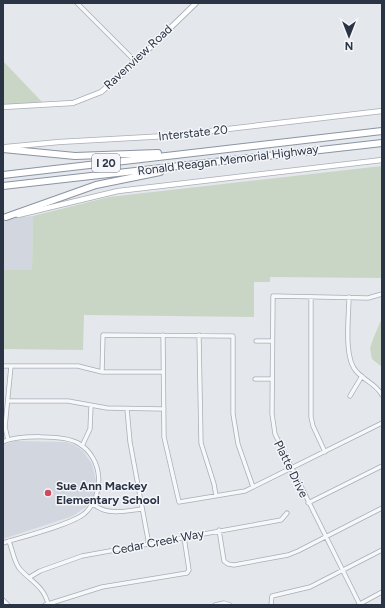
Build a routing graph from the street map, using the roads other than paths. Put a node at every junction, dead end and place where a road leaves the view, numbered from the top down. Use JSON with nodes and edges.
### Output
{"nodes":[{"id":1,"x":77,"y":3,"type":"edge"},
{"id":2,"x":196,"y":3,"type":"edge"},
{"id":3,"x":135,"y":61,"type":"junction"},
{"id":4,"x":3,"y":107,"type":"edge"},
{"id":5,"x":382,"y":112,"type":"edge"},
{"id":6,"x":382,"y":131,"type":"edge"},
{"id":7,"x":382,"y":143,"type":"edge"},
{"id":8,"x":3,"y":148,"type":"edge"},
{"id":9,"x":210,"y":151,"type":"junction"},
{"id":10,"x":382,"y":160,"type":"edge"},
{"id":11,"x":200,"y":164,"type":"junction"},
{"id":12,"x":3,"y":175,"type":"edge"},
{"id":13,"x":3,"y":186,"type":"edge"},
{"id":14,"x":6,"y":216,"type":"joint"},
{"id":15,"x":382,"y":294,"type":"edge"},
{"id":16,"x":311,"y":297,"type":"junction"},
{"id":17,"x":349,"y":297,"type":"junction"},
{"id":18,"x":163,"y":335,"type":"junction"},
{"id":19,"x":199,"y":335,"type":"junction"},
{"id":20,"x":256,"y":341,"type":"dead end"},
{"id":21,"x":272,"y":341,"type":"junction"},
{"id":22,"x":3,"y":366,"type":"edge"},
{"id":23,"x":11,"y":366,"type":"junction"},
{"id":24,"x":102,"y":372,"type":"junction"},
{"id":25,"x":163,"y":372,"type":"junction"},
{"id":26,"x":362,"y":376,"type":"junction"},
{"id":27,"x":255,"y":379,"type":"dead end"},
{"id":28,"x":272,"y":379,"type":"junction"},
{"id":29,"x":382,"y":395,"type":"edge"},
{"id":30,"x":350,"y":396,"type":"dead end"},
{"id":31,"x":8,"y":401,"type":"junction"},
{"id":32,"x":91,"y":406,"type":"junction"},
{"id":33,"x":127,"y":409,"type":"junction"},
{"id":34,"x":164,"y":409,"type":"junction"},
{"id":35,"x":382,"y":423,"type":"edge"},
{"id":36,"x":8,"y":440,"type":"junction"},
{"id":37,"x":3,"y":442,"type":"edge"},
{"id":38,"x":82,"y":446,"type":"junction"},
{"id":39,"x":324,"y":452,"type":"junction"},
{"id":40,"x":382,"y":466,"type":"edge"},
{"id":41,"x":291,"y":469,"type":"junction"},
{"id":42,"x":253,"y":487,"type":"junction"},
{"id":43,"x":216,"y":496,"type":"junction"},
{"id":44,"x":308,"y":503,"type":"junction"},
{"id":45,"x":93,"y":504,"type":"junction"},
{"id":46,"x":382,"y":508,"type":"edge"},
{"id":47,"x":142,"y":509,"type":"junction"},
{"id":48,"x":287,"y":513,"type":"dead end"},
{"id":49,"x":219,"y":530,"type":"junction"},
{"id":50,"x":325,"y":536,"type":"junction"},
{"id":51,"x":184,"y":537,"type":"junction"},
{"id":52,"x":9,"y":541,"type":"junction"},
{"id":53,"x":3,"y":543,"type":"edge"},
{"id":54,"x":148,"y":545,"type":"junction"},
{"id":55,"x":382,"y":550,"type":"edge"},
{"id":56,"x":342,"y":570,"type":"junction"},
{"id":57,"x":30,"y":577,"type":"junction"},
{"id":58,"x":382,"y":592,"type":"edge"},
{"id":59,"x":3,"y":600,"type":"edge"},
{"id":60,"x":8,"y":605,"type":"edge"},
{"id":61,"x":46,"y":605,"type":"edge"},
{"id":62,"x":215,"y":605,"type":"edge"},
{"id":63,"x":230,"y":605,"type":"edge"},
{"id":64,"x":271,"y":605,"type":"edge"},
{"id":65,"x":359,"y":605,"type":"edge"}],
"edges":[{"from":1,"to":3,"type":"street"},
{"from":2,"to":3,"type":"main road","name":"Ravenview Road"},
{"from":3,"to":4,"type":"main road","name":"Ravenview Road"},
{"from":5,"to":8,"type":"main road","name":"Interstate 20"},
{"from":6,"to":9,"type":"highway","name":"Ronald Reagan Memorial Highway","number":"I 20"},
{"from":7,"to":11,"type":"highway","name":"Ronald Reagan Memorial Highway","number":"I 20"},
{"from":8,"to":9,"type":"highway"},
{"from":9,"to":12,"type":"highway","name":"Ronald Reagan Memorial Highway","number":"I 20"},
{"from":10,"to":14,"type":"main road"},
{"from":11,"to":13,"type":"highway","name":"Ronald Reagan Memorial Highway","number":"I 20"},
{"from":11,"to":14,"type":"highway"},
{"from":15,"to":17,"type":"street"},
{"from":16,"to":17,"type":"street"},
{"from":16,"to":21,"type":"street","name":"Platte Drive"},
{"from":16,"to":39,"type":"street"},
{"from":17,"to":26,"type":"street"},
{"from":18,"to":19,"type":"street"},
{"from":18,"to":24,"type":"street"},
{"from":18,"to":25,"type":"street"},
{"from":19,"to":42,"type":"street"},
{"from":19,"to":43,"type":"street"},
{"from":20,"to":21,"type":"street"},
{"from":21,"to":28,"type":"street","name":"Platte Drive"},
{"from":22,"to":23,"type":"street"},
{"from":23,"to":24,"type":"street"},
{"from":23,"to":31,"type":"street"},
{"from":24,"to":25,"type":"street"},
{"from":25,"to":34,"type":"street"},
{"from":26,"to":29,"type":"street"},
{"from":26,"to":30,"type":"street"},
{"from":27,"to":28,"type":"street"},
{"from":28,"to":41,"type":"street","name":"Platte Drive"},
{"from":31,"to":32,"type":"street"},
{"from":31,"to":36,"type":"street"},
{"from":32,"to":33,"type":"street"},
{"from":32,"to":38,"type":"street"},
{"from":33,"to":34,"type":"street"},
{"from":33,"to":47,"type":"street"},
{"from":34,"to":43,"type":"street"},
{"from":35,"to":39,"type":"street"},
{"from":36,"to":37,"type":"street"},
{"from":36,"to":38,"type":"street"},
{"from":38,"to":45,"type":"street"},
{"from":39,"to":41,"type":"street"},
{"from":40,"to":44,"type":"street"},
{"from":41,"to":42,"type":"street"},
{"from":41,"to":44,"type":"street","name":"Platte Drive"},
{"from":42,"to":43,"type":"street"},
{"from":44,"to":50,"type":"street","name":"Platte Drive"},
{"from":45,"to":47,"type":"street"},
{"from":45,"to":52,"type":"street"},
{"from":46,"to":50,"type":"street"},
{"from":47,"to":54,"type":"street"},
{"from":48,"to":49,"type":"street","name":"Cedar Creek Way"},
{"from":49,"to":50,"type":"street"},
{"from":49,"to":51,"type":"street","name":"Cedar Creek Way"},
{"from":50,"to":56,"type":"street","name":"Platte Drive"},
{"from":51,"to":54,"type":"street","name":"Cedar Creek Way"},
{"from":51,"to":61,"type":"street"},
{"from":52,"to":53,"type":"street"},
{"from":52,"to":57,"type":"street"},
{"from":54,"to":57,"type":"street","name":"Cedar Creek Way"},
{"from":55,"to":56,"type":"street"},
{"from":56,"to":64,"type":"street"},
{"from":56,"to":65,"type":"street","name":"Platte Drive"},
{"from":57,"to":61,"type":"street"},
{"from":58,"to":65,"type":"street"},
{"from":59,"to":60,"type":"street"},
{"from":62,"to":63,"type":"street"}]}
